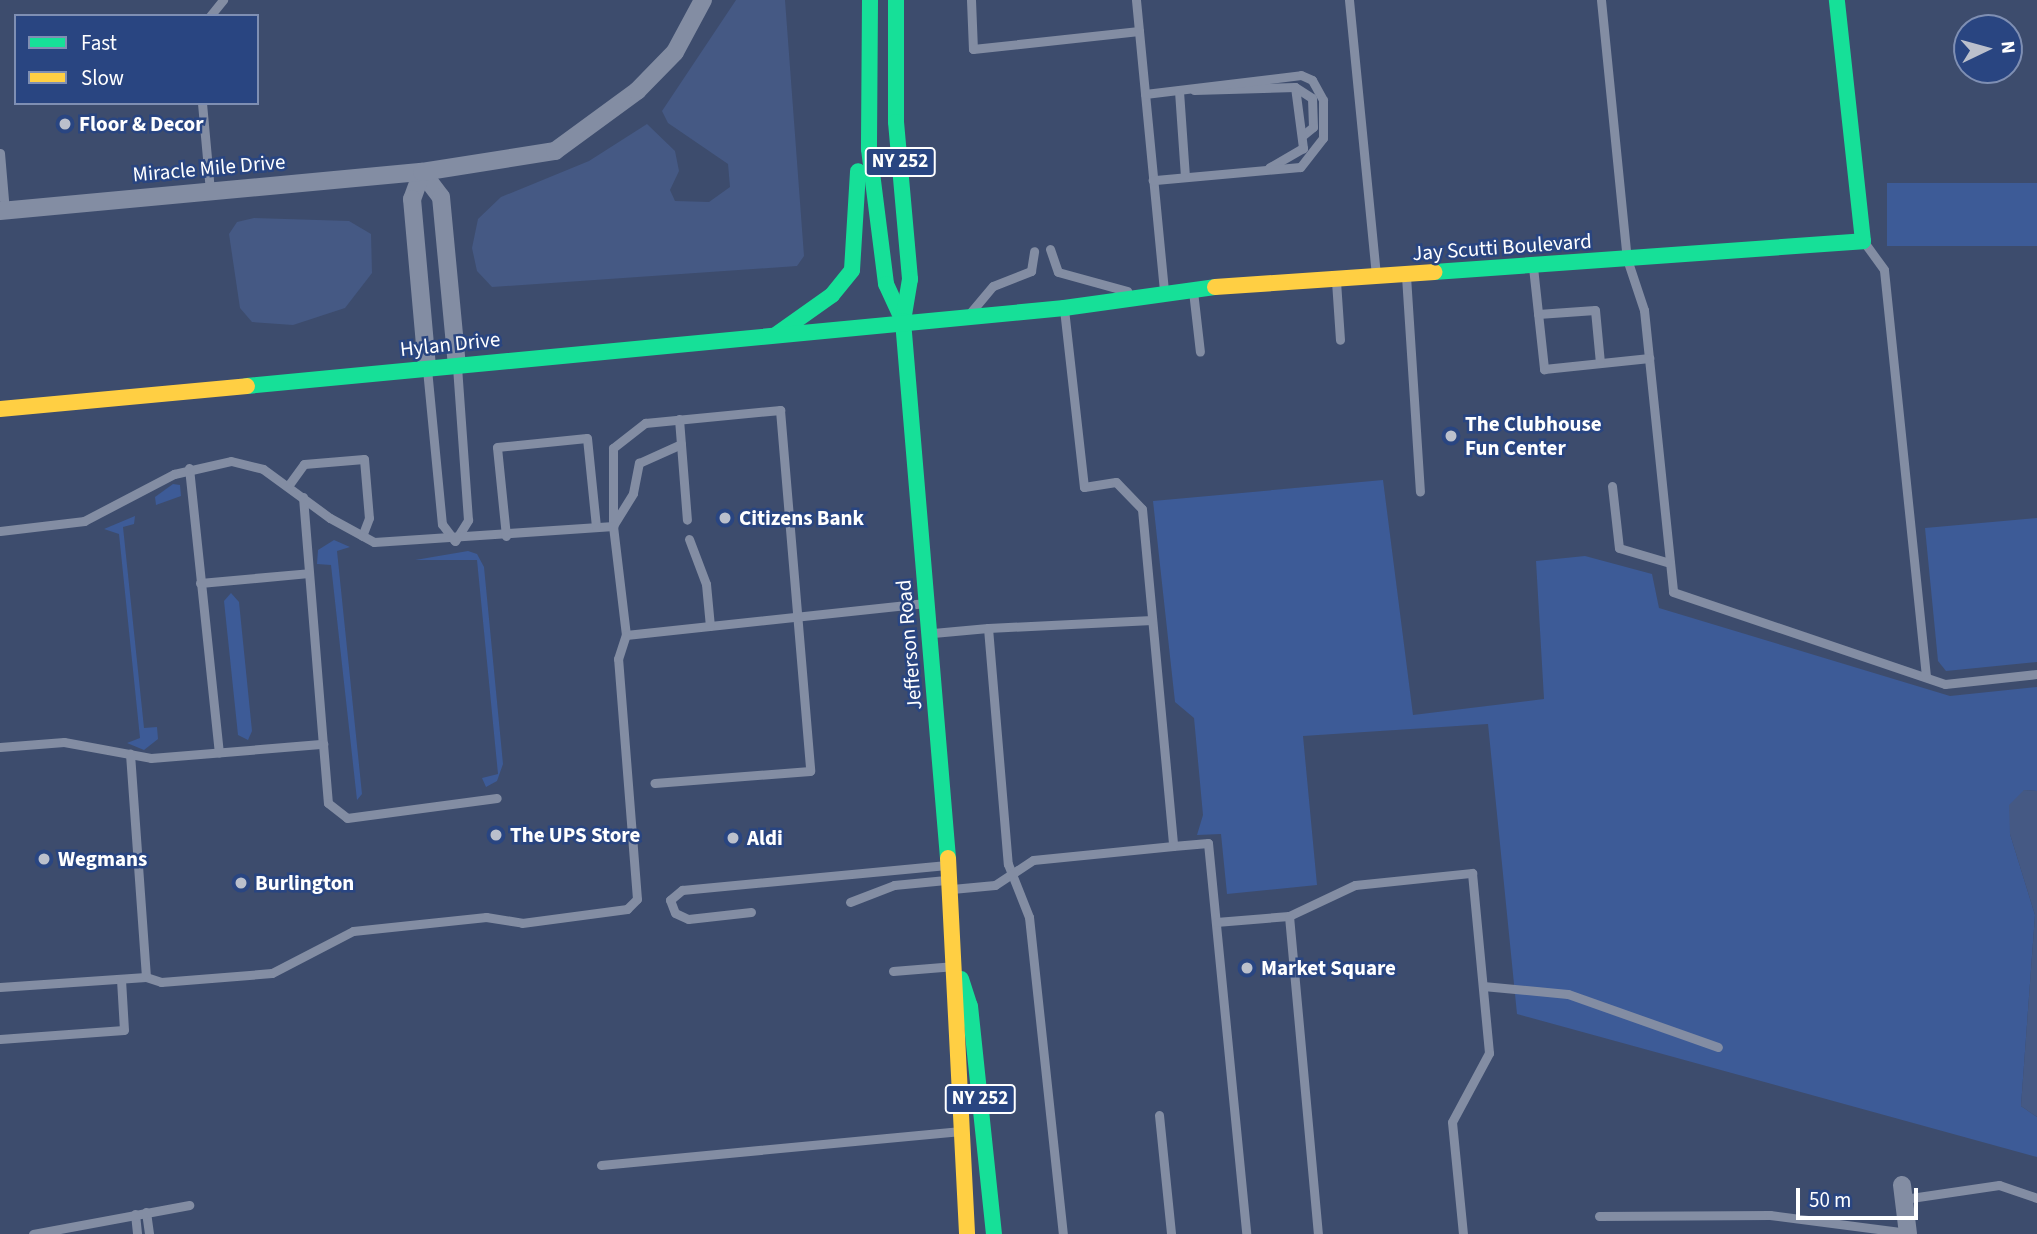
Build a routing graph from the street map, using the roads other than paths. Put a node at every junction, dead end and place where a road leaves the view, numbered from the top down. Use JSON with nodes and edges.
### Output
{"nodes":[{"id":1,"x":223,"y":0,"type":"edge"},
{"id":2,"x":703,"y":0,"type":"edge"},
{"id":3,"x":870,"y":0,"type":"edge"},
{"id":4,"x":896,"y":0,"type":"edge"},
{"id":5,"x":971,"y":0,"type":"edge"},
{"id":6,"x":1136,"y":0,"type":"edge"},
{"id":7,"x":1349,"y":0,"type":"edge"},
{"id":8,"x":1601,"y":0,"type":"edge"},
{"id":9,"x":1837,"y":0,"type":"edge"},
{"id":10,"x":212,"y":14,"type":"edge"},
{"id":11,"x":1139,"y":31,"type":"junction"},
{"id":12,"x":1194,"y":90,"type":"junction"},
{"id":13,"x":1179,"y":92,"type":"junction"},
{"id":14,"x":1145,"y":94,"type":"junction"},
{"id":15,"x":202,"y":105,"type":"edge"},
{"id":16,"x":869,"y":114,"type":"junction"},
{"id":17,"x":0,"y":153,"type":"edge"},
{"id":18,"x":1269,"y":168,"type":"junction"},
{"id":19,"x":1,"y":171,"type":"edge"},
{"id":20,"x":422,"y":172,"type":"junction"},
{"id":21,"x":1185,"y":177,"type":"junction"},
{"id":22,"x":1153,"y":180,"type":"junction"},
{"id":23,"x":210,"y":191,"type":"junction"},
{"id":24,"x":2,"y":211,"type":"edge"},
{"id":25,"x":1863,"y":241,"type":"junction"},
{"id":26,"x":1050,"y":249,"type":"dead end"},
{"id":27,"x":1034,"y":251,"type":"dead end"},
{"id":28,"x":1627,"y":259,"type":"junction"},
{"id":29,"x":1533,"y":266,"type":"junction"},
{"id":30,"x":1406,"y":275,"type":"junction"},
{"id":31,"x":1376,"y":277,"type":"junction"},
{"id":32,"x":1336,"y":279,"type":"junction"},
{"id":33,"x":1193,"y":289,"type":"junction"},
{"id":34,"x":1164,"y":292,"type":"junction"},
{"id":35,"x":1138,"y":296,"type":"junction"},
{"id":36,"x":1064,"y":308,"type":"junction"},
{"id":37,"x":1538,"y":314,"type":"junction"},
{"id":38,"x":968,"y":316,"type":"junction"},
{"id":39,"x":903,"y":321,"type":"junction"},
{"id":40,"x":777,"y":334,"type":"junction"},
{"id":41,"x":1340,"y":340,"type":"dead end"},
{"id":42,"x":1200,"y":352,"type":"dead end"},
{"id":43,"x":1649,"y":358,"type":"junction"},
{"id":44,"x":1600,"y":363,"type":"junction"},
{"id":45,"x":457,"y":365,"type":"junction"},
{"id":46,"x":427,"y":368,"type":"junction"},
{"id":47,"x":0,"y":409,"type":"edge"},
{"id":48,"x":679,"y":419,"type":"junction"},
{"id":49,"x":681,"y":444,"type":"junction"},
{"id":50,"x":189,"y":468,"type":"junction"},
{"id":51,"x":288,"y":486,"type":"junction"},
{"id":52,"x":1612,"y":486,"type":"dead end"},
{"id":53,"x":1420,"y":492,"type":"dead end"},
{"id":54,"x":303,"y":497,"type":"junction"},
{"id":55,"x":687,"y":520,"type":"dead end"},
{"id":56,"x":613,"y":526,"type":"junction"},
{"id":57,"x":596,"y":527,"type":"junction"},
{"id":58,"x":0,"y":531,"type":"edge"},
{"id":59,"x":362,"y":536,"type":"junction"},
{"id":60,"x":506,"y":536,"type":"junction"},
{"id":61,"x":689,"y":539,"type":"dead end"},
{"id":62,"x":455,"y":541,"type":"junction"},
{"id":63,"x":1670,"y":563,"type":"junction"},
{"id":64,"x":309,"y":573,"type":"junction"},
{"id":65,"x":200,"y":583,"type":"junction"},
{"id":66,"x":927,"y":603,"type":"junction"},
{"id":67,"x":799,"y":618,"type":"junction"},
{"id":68,"x":1152,"y":620,"type":"junction"},
{"id":69,"x":710,"y":626,"type":"junction"},
{"id":70,"x":988,"y":628,"type":"junction"},
{"id":71,"x":929,"y":633,"type":"junction"},
{"id":72,"x":626,"y":635,"type":"junction"},
{"id":73,"x":2037,"y":674,"type":"edge"},
{"id":74,"x":1926,"y":677,"type":"junction"},
{"id":75,"x":323,"y":744,"type":"junction"},
{"id":76,"x":0,"y":747,"type":"edge"},
{"id":77,"x":219,"y":752,"type":"junction"},
{"id":78,"x":130,"y":754,"type":"junction"},
{"id":79,"x":654,"y":783,"type":"dead end"},
{"id":80,"x":497,"y":797,"type":"dead end"},
{"id":81,"x":1173,"y":846,"type":"junction"},
{"id":82,"x":1012,"y":875,"type":"junction"},
{"id":83,"x":950,"y":878,"type":"junction"},
{"id":84,"x":850,"y":902,"type":"dead end"},
{"id":85,"x":751,"y":912,"type":"dead end"},
{"id":86,"x":1289,"y":916,"type":"junction"},
{"id":87,"x":1216,"y":922,"type":"junction"},
{"id":88,"x":957,"y":966,"type":"junction"},
{"id":89,"x":894,"y":971,"type":"dead end"},
{"id":90,"x":146,"y":977,"type":"junction"},
{"id":91,"x":121,"y":979,"type":"junction"},
{"id":92,"x":1483,"y":986,"type":"junction"},
{"id":93,"x":0,"y":987,"type":"edge"},
{"id":94,"x":0,"y":1039,"type":"edge"},
{"id":95,"x":1718,"y":1047,"type":"dead end"},
{"id":96,"x":1159,"y":1115,"type":"dead end"},
{"id":97,"x":960,"y":1131,"type":"junction"},
{"id":98,"x":601,"y":1165,"type":"dead end"},
{"id":99,"x":1903,"y":1192,"type":"joint"},
{"id":100,"x":2037,"y":1198,"type":"edge"},
{"id":101,"x":189,"y":1205,"type":"dead end"},
{"id":102,"x":146,"y":1212,"type":"junction"},
{"id":103,"x":135,"y":1214,"type":"junction"},
{"id":104,"x":1599,"y":1216,"type":"dead end"},
{"id":105,"x":33,"y":1234,"type":"edge"},
{"id":106,"x":137,"y":1234,"type":"edge"},
{"id":107,"x":149,"y":1234,"type":"edge"},
{"id":108,"x":967,"y":1234,"type":"edge"},
{"id":109,"x":994,"y":1234,"type":"edge"},
{"id":110,"x":1063,"y":1234,"type":"edge"},
{"id":111,"x":1171,"y":1234,"type":"edge"},
{"id":112,"x":1247,"y":1234,"type":"edge"},
{"id":113,"x":1318,"y":1234,"type":"edge"},
{"id":114,"x":1463,"y":1234,"type":"edge"},
{"id":115,"x":1908,"y":1234,"type":"edge"}],
"edges":[{"from":1,"to":10,"type":"lane"},
{"from":2,"to":20,"type":"street","name":"Miracle Mile Drive"},
{"from":3,"to":16,"type":"main road","name":"Jefferson Road","number":"NY 252"},
{"from":4,"to":39,"type":"main road","name":"Jefferson Road","number":"NY 252"},
{"from":5,"to":11,"type":"lane"},
{"from":6,"to":11,"type":"lane"},
{"from":7,"to":31,"type":"lane"},
{"from":8,"to":28,"type":"lane"},
{"from":9,"to":25,"type":"main road"},
{"from":11,"to":14,"type":"lane"},
{"from":12,"to":13,"type":"lane"},
{"from":12,"to":18,"type":"lane"},
{"from":12,"to":18,"type":"lane"},
{"from":13,"to":14,"type":"lane"},
{"from":13,"to":21,"type":"lane"},
{"from":14,"to":22,"type":"lane"},
{"from":15,"to":23,"type":"lane"},
{"from":16,"to":39,"type":"main road","name":"Jefferson Road","number":"NY 252"},
{"from":16,"to":40,"type":"main road"},
{"from":17,"to":19,"type":"lane"},
{"from":18,"to":21,"type":"lane"},
{"from":19,"to":24,"type":"lane"},
{"from":20,"to":23,"type":"street","name":"Miracle Mile Drive"},
{"from":20,"to":45,"type":"street"},
{"from":20,"to":46,"type":"street"},
{"from":21,"to":22,"type":"lane"},
{"from":22,"to":34,"type":"lane"},
{"from":23,"to":24,"type":"street","name":"Miracle Mile Drive"},
{"from":25,"to":28,"type":"main road","name":"Jay Scutti Boulevard"},
{"from":25,"to":74,"type":"lane"},
{"from":26,"to":35,"type":"lane"},
{"from":27,"to":38,"type":"lane"},
{"from":28,"to":29,"type":"main road","name":"Jay Scutti Boulevard"},
{"from":28,"to":43,"type":"lane"},
{"from":29,"to":30,"type":"main road","name":"Jay Scutti Boulevard"},
{"from":29,"to":37,"type":"lane"},
{"from":30,"to":31,"type":"main road","name":"Jay Scutti Boulevard"},
{"from":30,"to":53,"type":"lane"},
{"from":31,"to":32,"type":"main road","name":"Jay Scutti Boulevard"},
{"from":32,"to":33,"type":"main road","name":"Jay Scutti Boulevard"},
{"from":32,"to":41,"type":"lane"},
{"from":33,"to":34,"type":"main road","name":"Jay Scutti Boulevard"},
{"from":33,"to":42,"type":"lane"},
{"from":34,"to":35,"type":"main road","name":"Jay Scutti Boulevard"},
{"from":35,"to":36,"type":"main road","name":"Jay Scutti Boulevard"},
{"from":36,"to":38,"type":"main road","name":"Jay Scutti Boulevard"},
{"from":36,"to":68,"type":"lane"},
{"from":37,"to":44,"type":"lane"},
{"from":37,"to":44,"type":"lane"},
{"from":38,"to":39,"type":"main road","name":"Jay Scutti Boulevard"},
{"from":39,"to":40,"type":"main road","name":"Hylan Drive"},
{"from":39,"to":66,"type":"main road","name":"Jefferson Road","number":"NY 252"},
{"from":40,"to":45,"type":"main road","name":"Hylan Drive"},
{"from":43,"to":44,"type":"lane"},
{"from":43,"to":63,"type":"lane"},
{"from":45,"to":46,"type":"main road","name":"Hylan Drive"},
{"from":45,"to":62,"type":"lane"},
{"from":46,"to":47,"type":"main road","name":"Hylan Drive"},
{"from":46,"to":62,"type":"lane"},
{"from":48,"to":49,"type":"lane"},
{"from":48,"to":56,"type":"lane"},
{"from":48,"to":67,"type":"lane"},
{"from":49,"to":55,"type":"lane"},
{"from":49,"to":56,"type":"lane"},
{"from":50,"to":51,"type":"lane"},
{"from":50,"to":58,"type":"lane"},
{"from":50,"to":65,"type":"lane"},
{"from":51,"to":54,"type":"lane"},
{"from":51,"to":59,"type":"lane"},
{"from":52,"to":63,"type":"lane"},
{"from":54,"to":59,"type":"lane"},
{"from":54,"to":64,"type":"lane"},
{"from":56,"to":57,"type":"lane"},
{"from":56,"to":72,"type":"lane"},
{"from":57,"to":60,"type":"lane"},
{"from":57,"to":60,"type":"lane"},
{"from":59,"to":62,"type":"lane"},
{"from":60,"to":62,"type":"lane"},
{"from":61,"to":69,"type":"lane"},
{"from":63,"to":74,"type":"lane"},
{"from":64,"to":65,"type":"lane"},
{"from":64,"to":75,"type":"lane"},
{"from":65,"to":77,"type":"lane"},
{"from":66,"to":67,"type":"lane"},
{"from":66,"to":71,"type":"main road","name":"Jefferson Road","number":"NY 252"},
{"from":67,"to":69,"type":"lane"},
{"from":67,"to":79,"type":"lane"},
{"from":68,"to":70,"type":"lane"},
{"from":68,"to":81,"type":"lane"},
{"from":69,"to":72,"type":"lane"},
{"from":70,"to":71,"type":"lane"},
{"from":70,"to":82,"type":"lane"},
{"from":71,"to":83,"type":"main road","name":"Jefferson Road","number":"NY 252"},
{"from":72,"to":90,"type":"lane"},
{"from":73,"to":74,"type":"lane"},
{"from":75,"to":77,"type":"lane"},
{"from":75,"to":80,"type":"lane"},
{"from":76,"to":78,"type":"lane"},
{"from":77,"to":78,"type":"lane"},
{"from":78,"to":90,"type":"lane"},
{"from":81,"to":82,"type":"lane"},
{"from":81,"to":87,"type":"lane"},
{"from":82,"to":83,"type":"lane"},
{"from":82,"to":110,"type":"lane"},
{"from":83,"to":84,"type":"lane"},
{"from":83,"to":85,"type":"lane"},
{"from":83,"to":88,"type":"main road","name":"Jefferson Road","number":"NY 252"},
{"from":86,"to":87,"type":"lane"},
{"from":86,"to":92,"type":"lane"},
{"from":86,"to":113,"type":"lane"},
{"from":87,"to":112,"type":"lane"},
{"from":88,"to":89,"type":"lane"},
{"from":88,"to":97,"type":"main road","name":"Jefferson Road","number":"NY 252"},
{"from":88,"to":109,"type":"main road","name":"Jefferson Road","number":"NY 252"},
{"from":90,"to":91,"type":"lane"},
{"from":91,"to":93,"type":"lane"},
{"from":91,"to":94,"type":"lane"},
{"from":92,"to":95,"type":"lane"},
{"from":92,"to":114,"type":"lane"},
{"from":96,"to":111,"type":"lane"},
{"from":97,"to":98,"type":"lane"},
{"from":97,"to":108,"type":"main road","name":"Jefferson Road","number":"NY 252"},
{"from":99,"to":100,"type":"lane"},
{"from":99,"to":115,"type":"street"},
{"from":101,"to":102,"type":"lane"},
{"from":102,"to":103,"type":"lane"},
{"from":102,"to":107,"type":"lane"},
{"from":103,"to":105,"type":"lane"},
{"from":103,"to":106,"type":"lane"},
{"from":104,"to":115,"type":"lane"}]}
